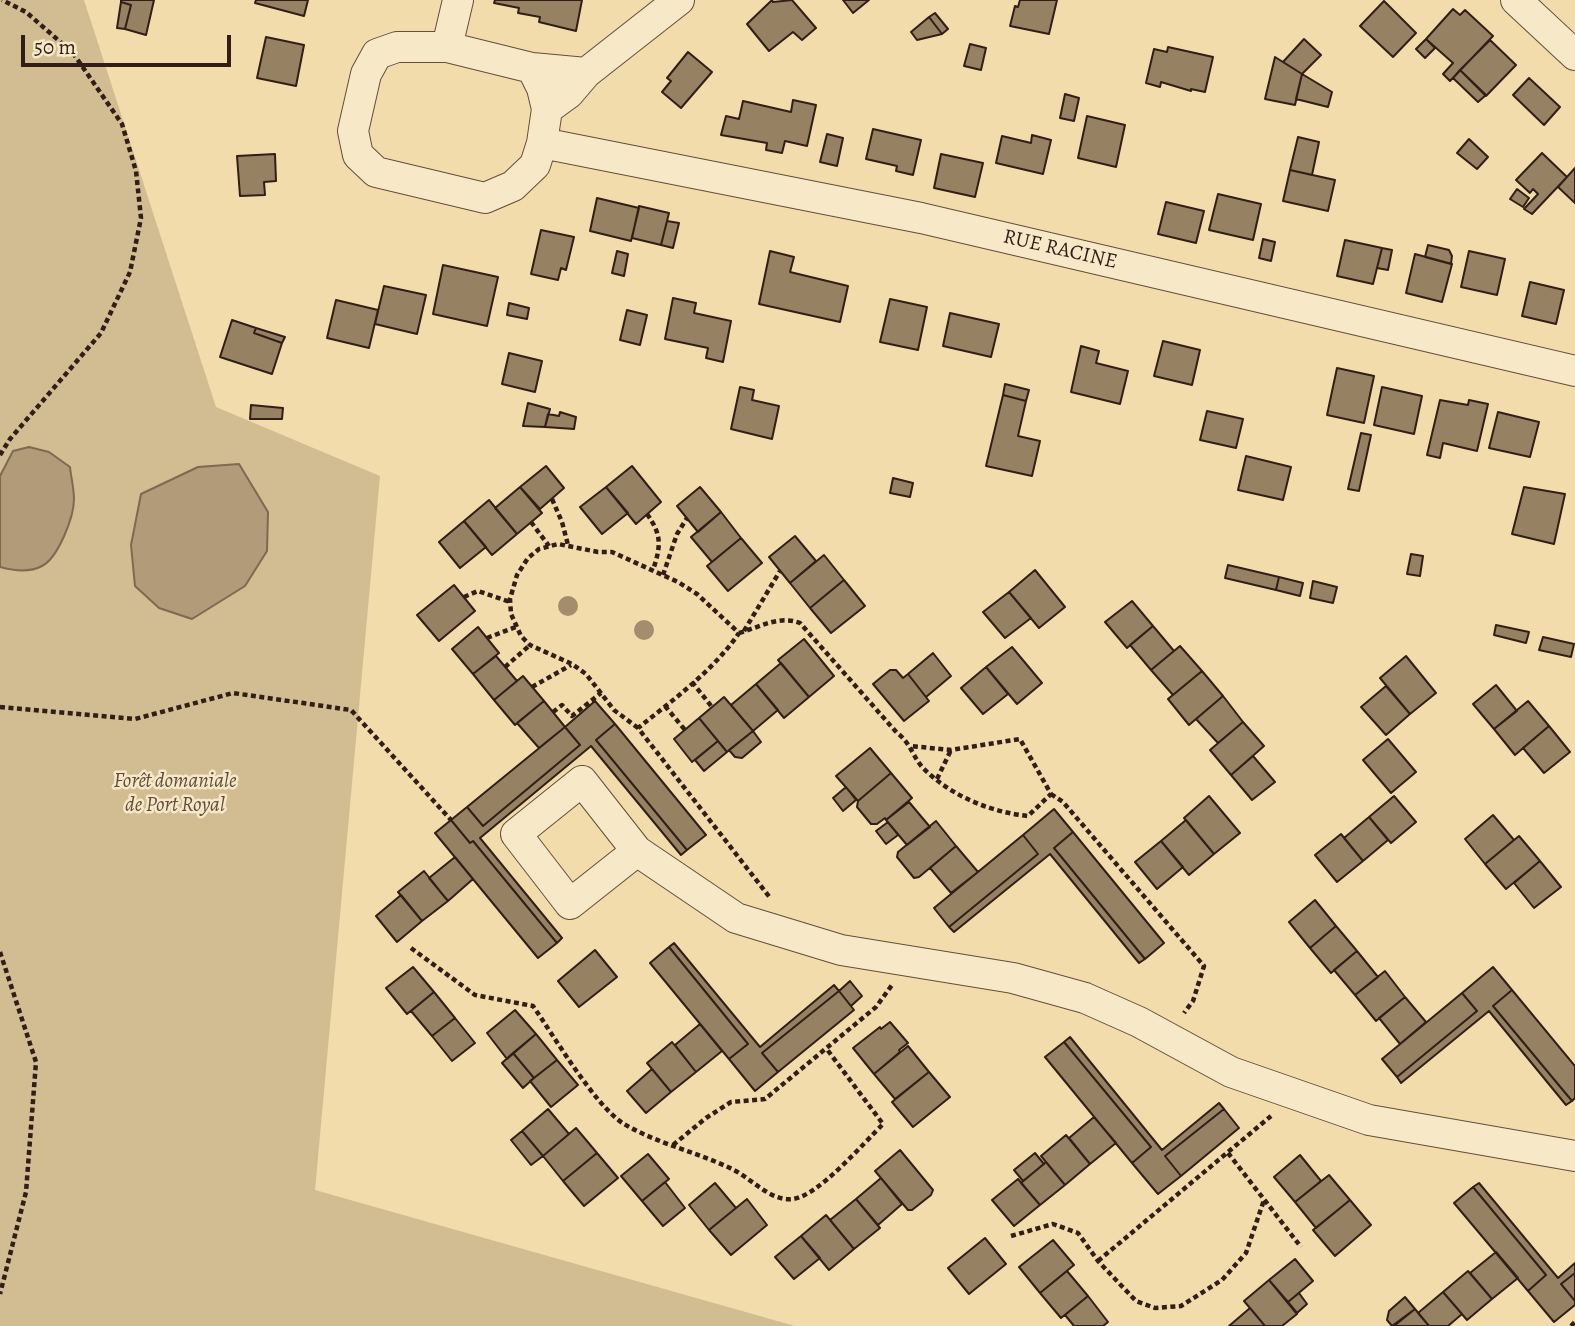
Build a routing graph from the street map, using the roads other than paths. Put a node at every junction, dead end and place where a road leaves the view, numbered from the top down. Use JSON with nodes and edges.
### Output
{"nodes":[{"id":1,"x":458,"y":0,"type":"edge"},
{"id":2,"x":679,"y":0,"type":"edge"},
{"id":3,"x":1516,"y":0,"type":"edge"},
{"id":4,"x":447,"y":47,"type":"junction"},
{"id":5,"x":1575,"y":55,"type":"edge"},
{"id":6,"x":532,"y":68,"type":"junction"},
{"id":7,"x":586,"y":73,"type":"junction"},
{"id":8,"x":547,"y":109,"type":"junction"},
{"id":9,"x":542,"y":143,"type":"junction"},
{"id":10,"x":1575,"y":371,"type":"edge"},
{"id":11,"x":637,"y":851,"type":"dead end"},
{"id":12,"x":1575,"y":1156,"type":"edge"}],
"edges":[{"from":1,"to":4,"type":"street"},
{"from":2,"to":7,"type":"street"},
{"from":3,"to":5,"type":"street"},
{"from":4,"to":6,"type":"street"},
{"from":4,"to":9,"type":"street"},
{"from":6,"to":7,"type":"street"},
{"from":6,"to":8,"type":"street"},
{"from":7,"to":8,"type":"street"},
{"from":8,"to":9,"type":"street"},
{"from":9,"to":10,"type":"street","name":"RUE RACINE"},
{"from":11,"to":12,"type":"street"}]}
